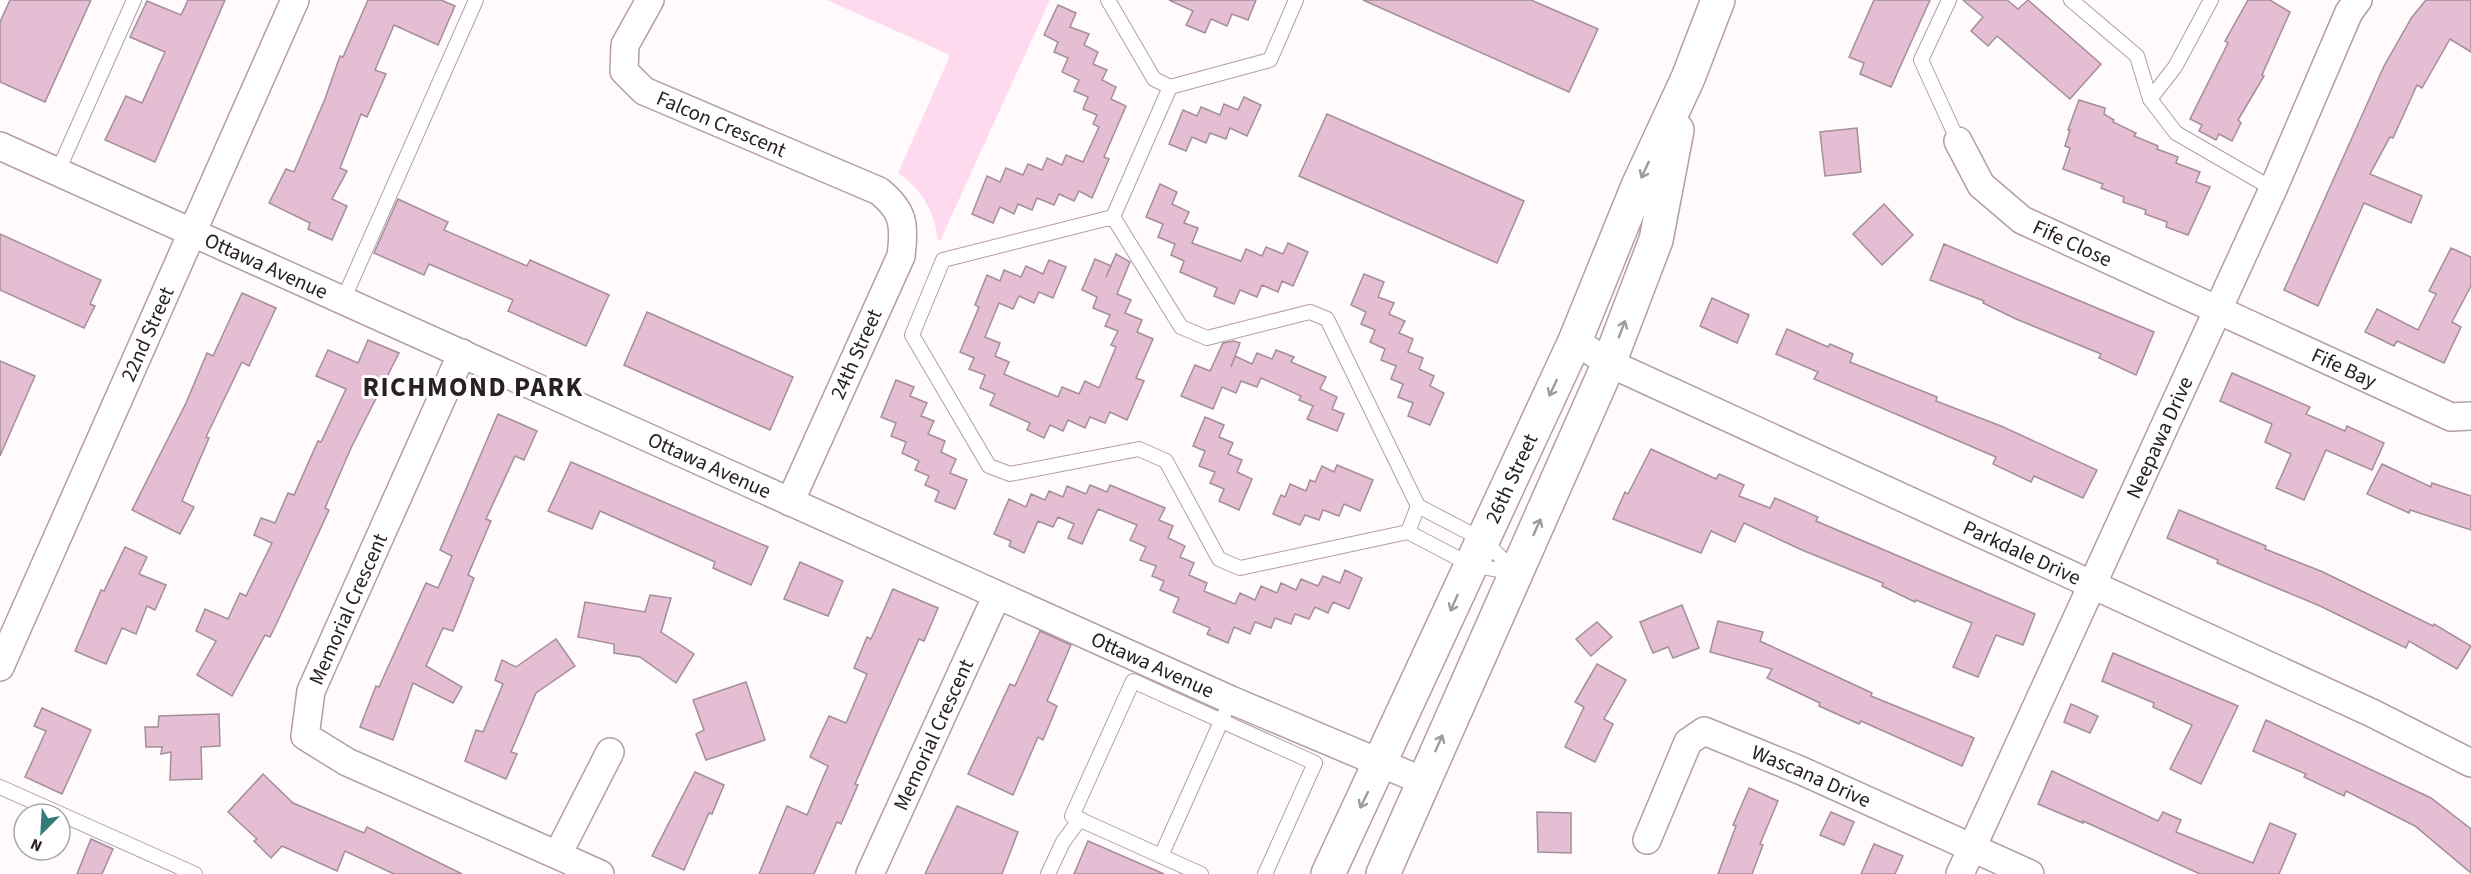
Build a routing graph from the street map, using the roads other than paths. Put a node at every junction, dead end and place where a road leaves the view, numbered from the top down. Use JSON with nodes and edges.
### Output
{"nodes":[{"id":1,"x":134,"y":0,"type":"edge"},
{"id":2,"x":295,"y":0,"type":"edge"},
{"id":3,"x":476,"y":0,"type":"edge"},
{"id":4,"x":650,"y":0,"type":"edge"},
{"id":5,"x":1108,"y":0,"type":"edge"},
{"id":6,"x":1296,"y":0,"type":"edge"},
{"id":7,"x":1718,"y":0,"type":"edge"},
{"id":8,"x":1949,"y":0,"type":"edge"},
{"id":9,"x":2071,"y":0,"type":"edge"},
{"id":10,"x":2211,"y":0,"type":"edge"},
{"id":11,"x":2358,"y":0,"type":"edge"},
{"id":12,"x":1688,"y":78,"type":"junction"},
{"id":13,"x":1170,"y":87,"type":"junction"},
{"id":14,"x":2150,"y":99,"type":"junction"},
{"id":15,"x":1958,"y":141,"type":"joint"},
{"id":16,"x":0,"y":146,"type":"edge"},
{"id":17,"x":58,"y":171,"type":"junction"},
{"id":18,"x":2272,"y":189,"type":"junction"},
{"id":19,"x":895,"y":204,"type":"joint"},
{"id":20,"x":1113,"y":217,"type":"junction"},
{"id":21,"x":192,"y":231,"type":"junction"},
{"id":22,"x":344,"y":298,"type":"junction"},
{"id":23,"x":2217,"y":311,"type":"junction"},
{"id":24,"x":1575,"y":341,"type":"junction"},
{"id":25,"x":462,"y":352,"type":"junction"},
{"id":26,"x":1609,"y":363,"type":"junction"},
{"id":27,"x":2471,"y":416,"type":"edge"},
{"id":28,"x":790,"y":502,"type":"junction"},
{"id":29,"x":1418,"y":506,"type":"junction"},
{"id":30,"x":1408,"y":532,"type":"junction"},
{"id":31,"x":1477,"y":552,"type":"junction"},
{"id":32,"x":1517,"y":573,"type":"junction"},
{"id":33,"x":2092,"y":586,"type":"junction"},
{"id":34,"x":997,"y":595,"type":"junction"},
{"id":35,"x":0,"y":667,"type":"edge"},
{"id":36,"x":1226,"y":710,"type":"junction"},
{"id":37,"x":610,"y":752,"type":"dead end"},
{"id":38,"x":1382,"y":763,"type":"junction"},
{"id":39,"x":2471,"y":763,"type":"edge"},
{"id":40,"x":1423,"y":781,"type":"junction"},
{"id":41,"x":0,"y":787,"type":"edge"},
{"id":42,"x":1080,"y":819,"type":"junction"},
{"id":43,"x":1647,"y":840,"type":"dead end"},
{"id":44,"x":1972,"y":847,"type":"junction"},
{"id":45,"x":558,"y":854,"type":"junction"},
{"id":46,"x":1161,"y":856,"type":"junction"},
{"id":47,"x":195,"y":874,"type":"edge"},
{"id":48,"x":600,"y":874,"type":"edge"},
{"id":49,"x":870,"y":874,"type":"edge"},
{"id":50,"x":1048,"y":874,"type":"edge"},
{"id":51,"x":1201,"y":874,"type":"edge"},
{"id":52,"x":1265,"y":874,"type":"edge"},
{"id":53,"x":1328,"y":874,"type":"edge"},
{"id":54,"x":1383,"y":874,"type":"edge"},
{"id":55,"x":1960,"y":874,"type":"edge"},
{"id":56,"x":2030,"y":874,"type":"edge"}],
"edges":[{"from":1,"to":17,"type":"lane"},
{"from":2,"to":21,"type":"street","name":"22nd Street"},
{"from":3,"to":22,"type":"lane"},
{"from":4,"to":19,"type":"street","name":"Falcon Crescent"},
{"from":5,"to":13,"type":"lane"},
{"from":6,"to":13,"type":"lane"},
{"from":7,"to":12,"type":"street","name":"26th Street"},
{"from":8,"to":15,"type":"lane"},
{"from":9,"to":14,"type":"lane"},
{"from":10,"to":14,"type":"lane"},
{"from":11,"to":18,"type":"street","name":"Neepawa Drive"},
{"from":12,"to":24,"type":"street","name":"26th Street","one_way":true},
{"from":26,"to":12,"type":"street","name":"26th Street","one_way":true},
{"from":13,"to":20,"type":"lane"},
{"from":14,"to":18,"type":"lane"},
{"from":15,"to":23,"type":"street","name":"Fife Close"},
{"from":16,"to":17,"type":"street","name":"Ottawa Avenue"},
{"from":17,"to":21,"type":"street","name":"Ottawa Avenue"},
{"from":18,"to":23,"type":"street","name":"Neepawa Drive"},
{"from":19,"to":28,"type":"street","name":"24th Street"},
{"from":20,"to":29,"type":"lane"},
{"from":20,"to":30,"type":"lane"},
{"from":21,"to":22,"type":"street","name":"Ottawa Avenue"},
{"from":21,"to":35,"type":"street","name":"22nd Street"},
{"from":22,"to":25,"type":"street","name":"Ottawa Avenue"},
{"from":23,"to":27,"type":"street","name":"Fife Bay"},
{"from":23,"to":33,"type":"street","name":"Neepawa Drive"},
{"from":24,"to":26,"type":"street","name":"Parkdale Drive"},
{"from":24,"to":31,"type":"street","name":"26th Street","one_way":true},
{"from":25,"to":28,"type":"street","name":"Ottawa Avenue"},
{"from":25,"to":45,"type":"street","name":"Memorial Crescent"},
{"from":32,"to":26,"type":"street","name":"26th Street","one_way":true},
{"from":26,"to":33,"type":"street","name":"Parkdale Drive"},
{"from":28,"to":34,"type":"street","name":"Ottawa Avenue"},
{"from":29,"to":30,"type":"lane"},
{"from":29,"to":31,"type":"lane"},
{"from":30,"to":31,"type":"lane"},
{"from":31,"to":32,"type":"lane"},
{"from":31,"to":32,"type":"lane"},
{"from":31,"to":38,"type":"street","name":"26th Street","one_way":true},
{"from":40,"to":32,"type":"street","name":"26th Street","one_way":true},
{"from":33,"to":39,"type":"street","name":"Parkdale Drive"},
{"from":33,"to":44,"type":"street","name":"Neepawa Drive"},
{"from":34,"to":36,"type":"street","name":"Ottawa Avenue"},
{"from":34,"to":49,"type":"street","name":"Memorial Crescent"},
{"from":36,"to":38,"type":"street","name":"Ottawa Avenue"},
{"from":36,"to":42,"type":"lane"},
{"from":36,"to":46,"type":"lane"},
{"from":36,"to":52,"type":"lane"},
{"from":37,"to":45,"type":"street"},
{"from":38,"to":40,"type":"street","name":"Ottawa Avenue"},
{"from":38,"to":53,"type":"street","name":"26th Street","one_way":true},
{"from":40,"to":54,"type":"street","name":"26th Street"},
{"from":41,"to":47,"type":"lane"},
{"from":42,"to":46,"type":"lane"},
{"from":42,"to":50,"type":"lane"},
{"from":43,"to":44,"type":"street","name":"Wascana Drive"},
{"from":44,"to":55,"type":"street","name":"Neepawa Drive"},
{"from":44,"to":56,"type":"street","name":"Wascana Drive"},
{"from":45,"to":48,"type":"street","name":"Memorial Crescent"},
{"from":46,"to":51,"type":"lane"}]}
